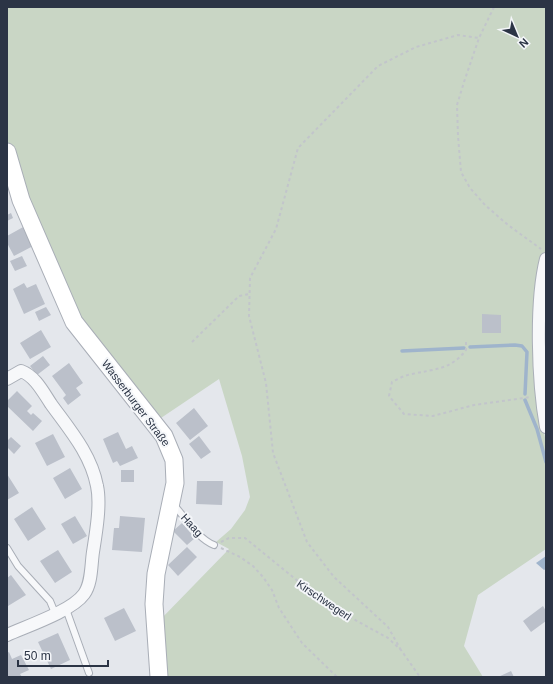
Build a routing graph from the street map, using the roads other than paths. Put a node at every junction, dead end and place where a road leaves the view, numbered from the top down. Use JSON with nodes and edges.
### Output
{"nodes":[{"id":1,"x":7,"y":152,"type":"edge"},
{"id":2,"x":9,"y":173,"type":"edge"},
{"id":3,"x":546,"y":259,"type":"edge"},
{"id":4,"x":7,"y":379,"type":"edge"},
{"id":5,"x":546,"y":427,"type":"edge"},
{"id":6,"x":171,"y":501,"type":"junction"},
{"id":7,"x":214,"y":545,"type":"road end"},
{"id":8,"x":7,"y":548,"type":"edge"},
{"id":9,"x":61,"y":611,"type":"junction"},
{"id":10,"x":7,"y":635,"type":"edge"},
{"id":11,"x":89,"y":674,"type":"dead end"},
{"id":12,"x":159,"y":677,"type":"edge"}],
"edges":[{"from":1,"to":2,"type":"main road","name":"Wasserburger Straße"},
{"from":2,"to":6,"type":"main road","name":"Wasserburger Straße"},
{"from":3,"to":5,"type":"street"},
{"from":4,"to":9,"type":"street"},
{"from":6,"to":7,"type":"lane","name":"Haag"},
{"from":6,"to":12,"type":"main road","name":"Wasserburger Straße"},
{"from":8,"to":9,"type":"lane"},
{"from":9,"to":10,"type":"street"},
{"from":9,"to":11,"type":"lane"}]}
